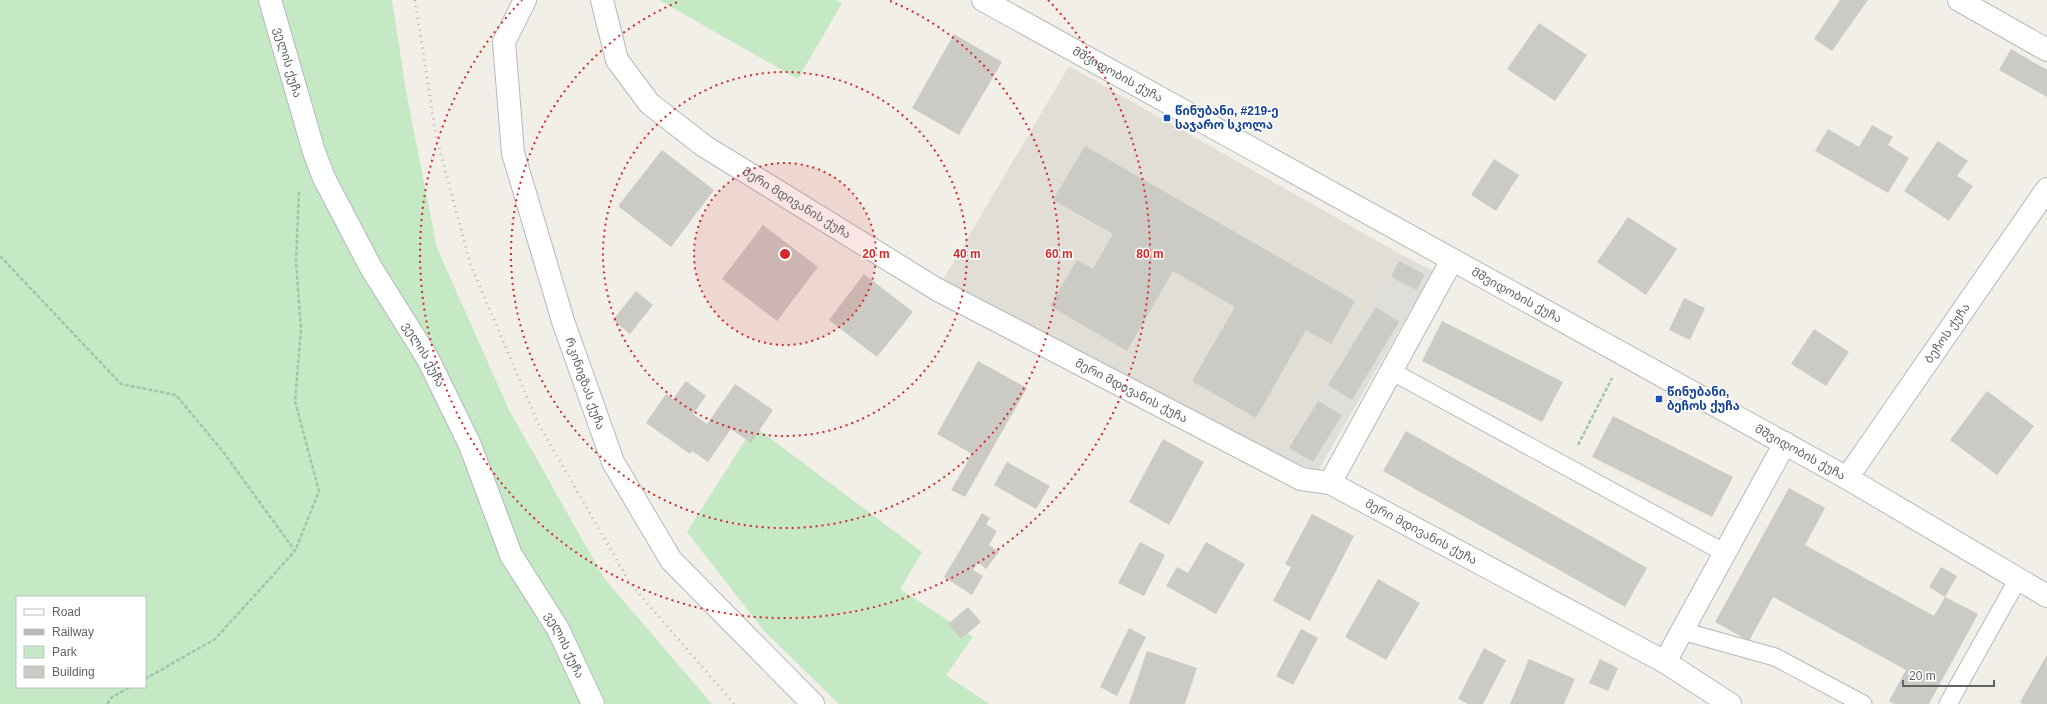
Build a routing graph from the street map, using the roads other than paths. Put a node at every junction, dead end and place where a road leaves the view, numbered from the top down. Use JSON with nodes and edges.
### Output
{"nodes":[{"id":1,"x":270,"y":0,"type":"edge"},
{"id":2,"x":525,"y":0,"type":"edge"},
{"id":3,"x":602,"y":0,"type":"edge"},
{"id":4,"x":983,"y":0,"type":"edge"},
{"id":5,"x":1958,"y":0,"type":"edge"},
{"id":6,"x":2047,"y":50,"type":"edge"},
{"id":7,"x":2047,"y":189,"type":"edge"},
{"id":8,"x":1452,"y":260,"type":"junction"},
{"id":9,"x":1391,"y":371,"type":"junction"},
{"id":10,"x":1784,"y":443,"type":"junction"},
{"id":11,"x":1847,"y":478,"type":"junction"},
{"id":12,"x":1330,"y":483,"type":"junction"},
{"id":13,"x":1725,"y":553,"type":"junction"},
{"id":14,"x":2018,"y":579,"type":"junction"},
{"id":15,"x":2047,"y":596,"type":"edge"},
{"id":16,"x":1682,"y":631,"type":"junction"},
{"id":17,"x":1665,"y":662,"type":"junction"},
{"id":18,"x":593,"y":704,"type":"edge"},
{"id":19,"x":813,"y":704,"type":"edge"},
{"id":20,"x":1730,"y":704,"type":"edge"},
{"id":21,"x":1863,"y":704,"type":"edge"},
{"id":22,"x":1948,"y":704,"type":"edge"}],
"edges":[{"from":1,"to":18,"type":"street","name":"ველის ქუჩა"},
{"from":2,"to":19,"type":"street","name":"რკინიგზას ქუჩა"},
{"from":3,"to":12,"type":"street","name":"მერი მდივანის ქუჩა"},
{"from":4,"to":8,"type":"street","name":"მშვიდობის ქუჩა"},
{"from":5,"to":6,"type":"street"},
{"from":7,"to":11,"type":"street","name":"ბეჩოს ქუჩა"},
{"from":8,"to":9,"type":"street"},
{"from":8,"to":10,"type":"street","name":"მშვიდობის ქუჩა"},
{"from":9,"to":12,"type":"street"},
{"from":9,"to":13,"type":"lane"},
{"from":10,"to":11,"type":"street","name":"მშვიდობის ქუჩა"},
{"from":10,"to":13,"type":"street"},
{"from":11,"to":14,"type":"street","name":"მშვიდობის ქუჩა"},
{"from":12,"to":17,"type":"street","name":"მერი მდივანის ქუჩა"},
{"from":13,"to":16,"type":"street"},
{"from":14,"to":15,"type":"street","name":"მშვიდობის ქუჩა"},
{"from":14,"to":22,"type":"lane"},
{"from":16,"to":17,"type":"street"},
{"from":16,"to":21,"type":"lane"},
{"from":17,"to":20,"type":"street","name":"მერი მდივანის ქუჩა"}]}
